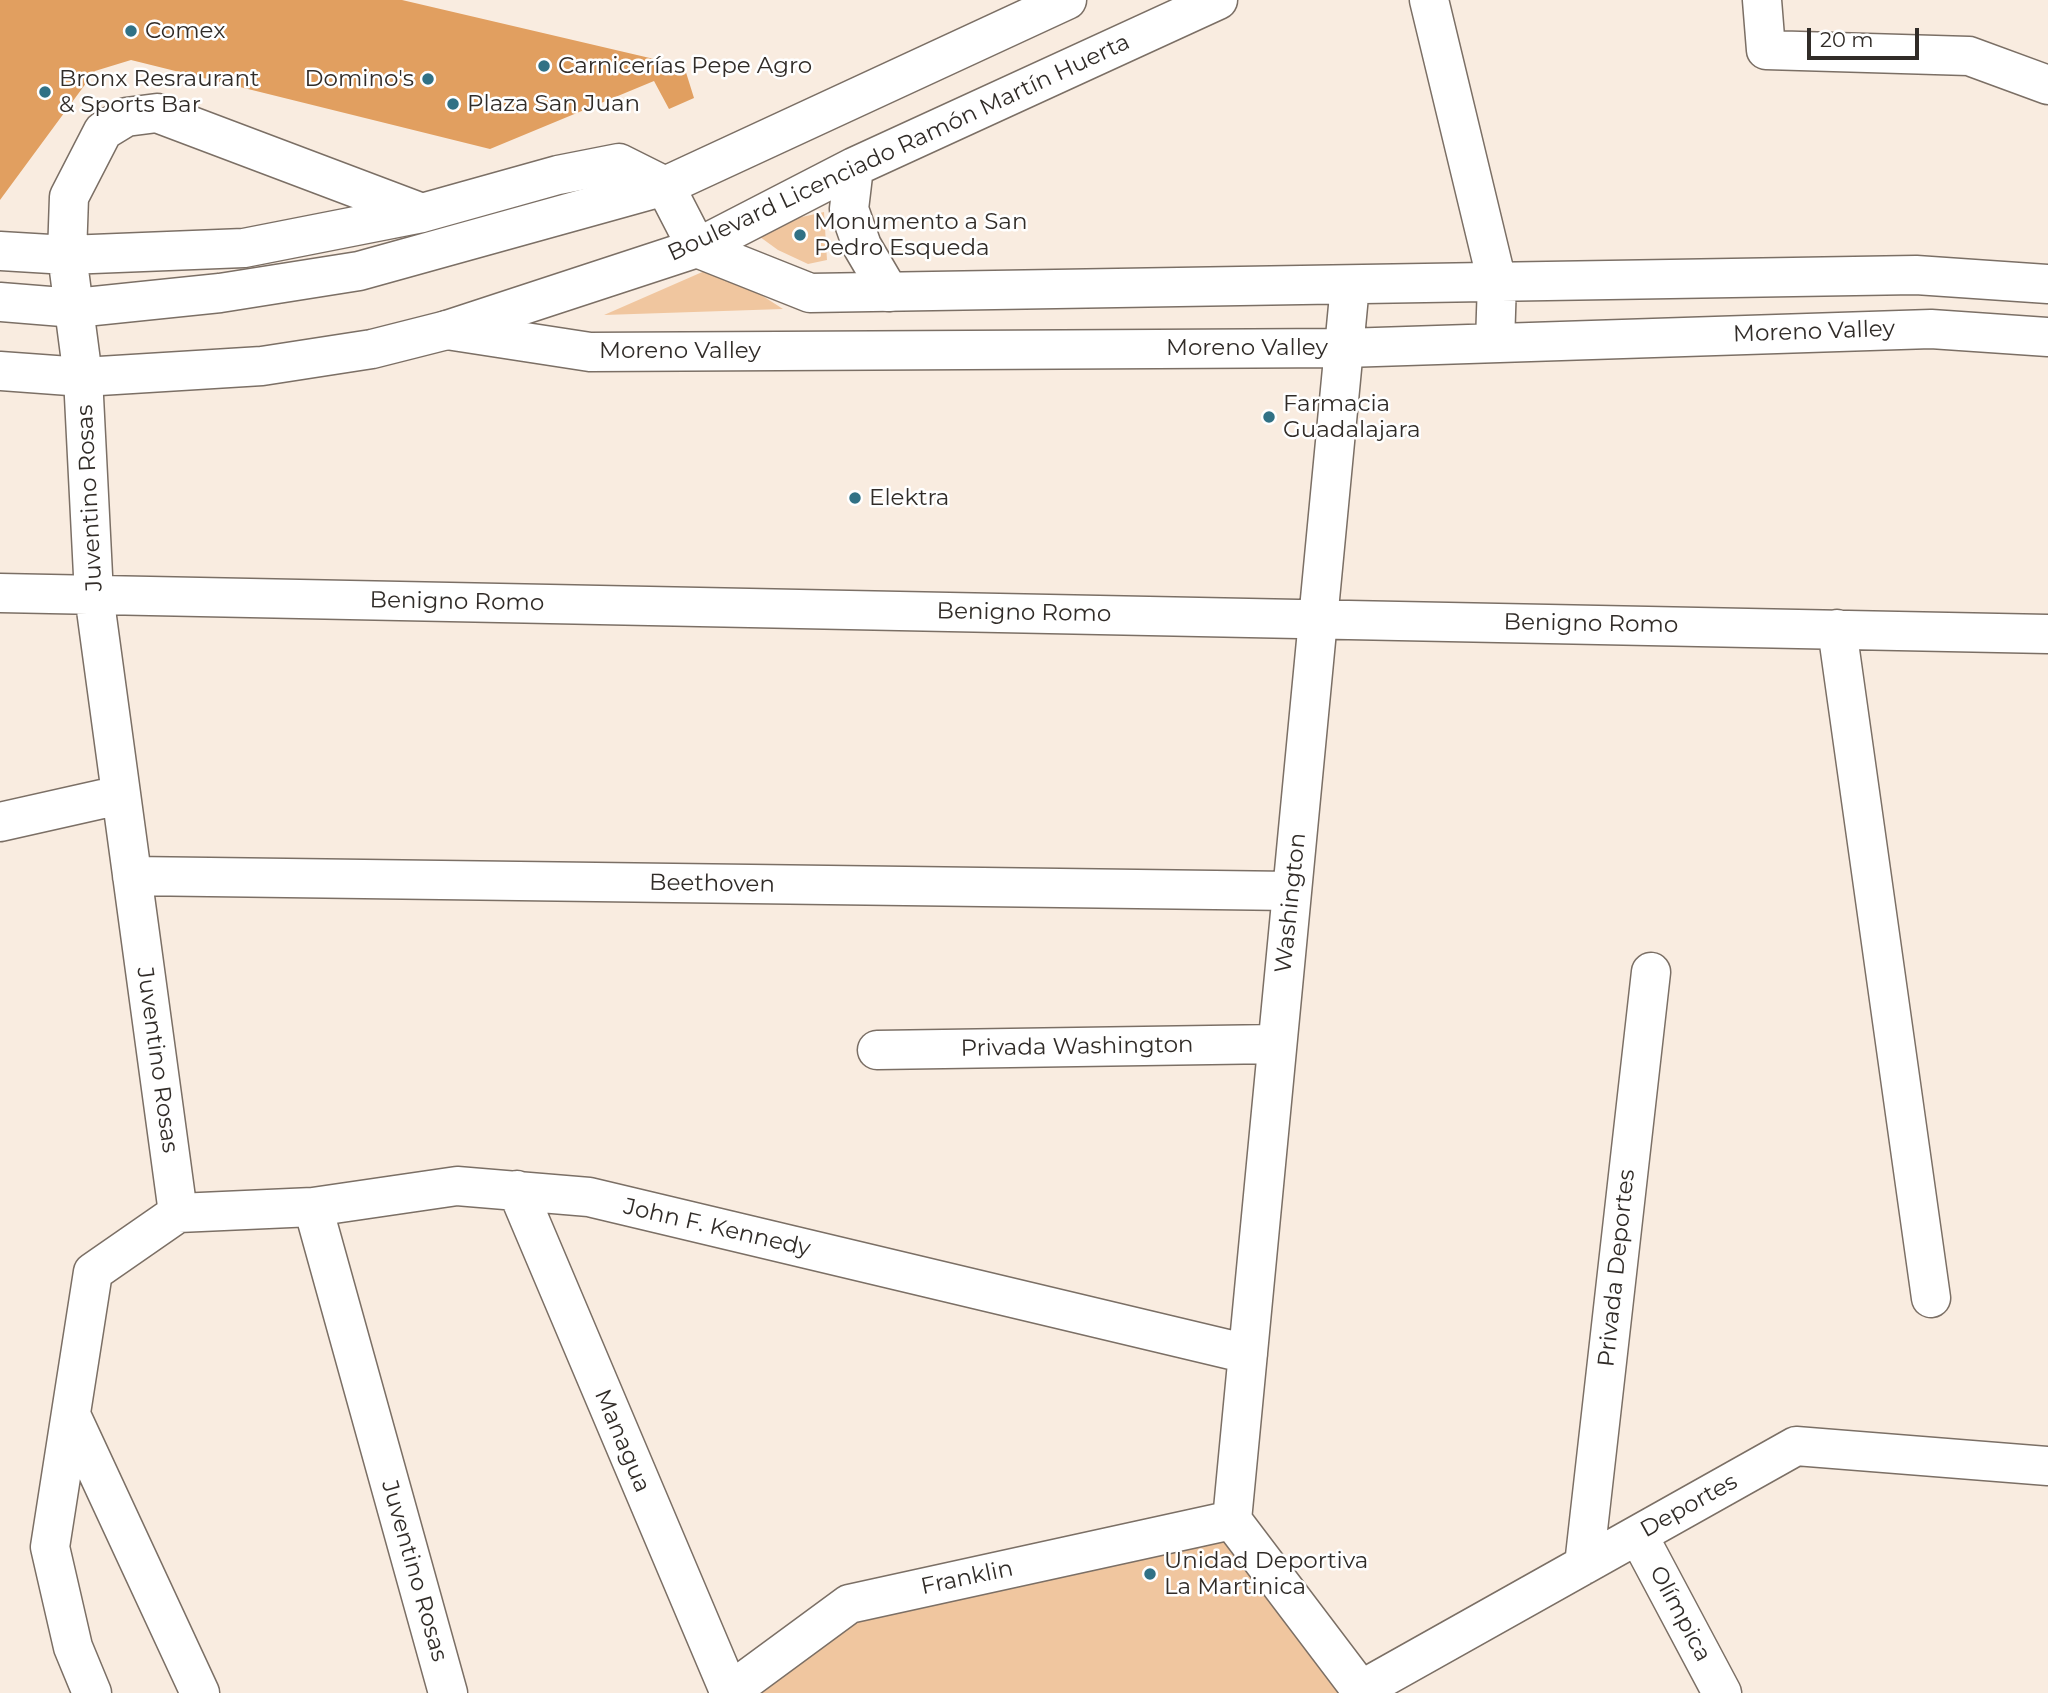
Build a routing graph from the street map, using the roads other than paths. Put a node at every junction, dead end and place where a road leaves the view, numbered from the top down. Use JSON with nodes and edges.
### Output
{"nodes":[{"id":1,"x":1067,"y":0,"type":"edge"},
{"id":2,"x":1218,"y":0,"type":"edge"},
{"id":3,"x":1429,"y":0,"type":"edge"},
{"id":4,"x":1762,"y":0,"type":"edge"},
{"id":5,"x":2048,"y":85,"type":"edge"},
{"id":6,"x":854,"y":167,"type":"junction"},
{"id":7,"x":665,"y":186,"type":"junction"},
{"id":8,"x":422,"y":213,"type":"junction"},
{"id":9,"x":697,"y":248,"type":"junction"},
{"id":10,"x":0,"y":251,"type":"edge"},
{"id":11,"x":67,"y":256,"type":"junction"},
{"id":12,"x":1497,"y":282,"type":"junction"},
{"id":13,"x":2048,"y":284,"type":"edge"},
{"id":14,"x":1350,"y":285,"type":"junction"},
{"id":15,"x":889,"y":292,"type":"junction"},
{"id":16,"x":0,"y":302,"type":"edge"},
{"id":17,"x":75,"y":308,"type":"junction"},
{"id":18,"x":447,"y":330,"type":"junction"},
{"id":19,"x":2048,"y":337,"type":"edge"},
{"id":20,"x":1495,"y":343,"type":"junction"},
{"id":21,"x":1345,"y":348,"type":"junction"},
{"id":22,"x":0,"y":371,"type":"edge"},
{"id":23,"x":83,"y":377,"type":"junction"},
{"id":24,"x":0,"y":593,"type":"edge"},
{"id":25,"x":94,"y":595,"type":"junction"},
{"id":26,"x":1319,"y":619,"type":"junction"},
{"id":27,"x":1837,"y":629,"type":"junction"},
{"id":28,"x":2047,"y":641,"type":"edge"},
{"id":29,"x":120,"y":794,"type":"junction"},
{"id":30,"x":0,"y":822,"type":"edge"},
{"id":31,"x":132,"y":876,"type":"junction"},
{"id":32,"x":1293,"y":891,"type":"junction"},
{"id":33,"x":1651,"y":972,"type":"dead end"},
{"id":34,"x":1277,"y":1044,"type":"junction"},
{"id":35,"x":877,"y":1050,"type":"dead end"},
{"id":36,"x":517,"y":1191,"type":"junction"},
{"id":37,"x":313,"y":1207,"type":"junction"},
{"id":38,"x":178,"y":1213,"type":"junction"},
{"id":39,"x":1931,"y":1298,"type":"dead end"},
{"id":40,"x":1248,"y":1354,"type":"junction"},
{"id":41,"x":71,"y":1415,"type":"junction"},
{"id":42,"x":2048,"y":1466,"type":"edge"},
{"id":43,"x":1232,"y":1520,"type":"junction"},
{"id":44,"x":1638,"y":1535,"type":"junction"},
{"id":45,"x":1584,"y":1564,"type":"junction"},
{"id":46,"x":728,"y":1692,"type":"edge"},
{"id":47,"x":1362,"y":1692,"type":"edge"},
{"id":48,"x":92,"y":1693,"type":"edge"},
{"id":49,"x":200,"y":1693,"type":"edge"},
{"id":50,"x":448,"y":1693,"type":"edge"},
{"id":51,"x":1722,"y":1693,"type":"edge"}],
"edges":[{"from":1,"to":7,"type":"street"},
{"from":2,"to":6,"type":"street","name":"Boulevard Licenciado Ramón Martín Huerta"},
{"from":3,"to":12,"type":"street"},
{"from":4,"to":5,"type":"street"},
{"from":6,"to":9,"type":"street","name":"Boulevard Licenciado Ramón Martín Huerta"},
{"from":6,"to":15,"type":"street"},
{"from":7,"to":8,"type":"street"},
{"from":7,"to":9,"type":"street"},
{"from":7,"to":17,"type":"street"},
{"from":8,"to":11,"type":"street"},
{"from":8,"to":11,"type":"street","name":"Juventino Rosas"},
{"from":9,"to":15,"type":"street"},
{"from":9,"to":18,"type":"street","name":"Boulevard Licenciado Ramón Martín Huerta"},
{"from":10,"to":11,"type":"street"},
{"from":11,"to":17,"type":"street","name":"Juventino Rosas"},
{"from":12,"to":13,"type":"street"},
{"from":12,"to":14,"type":"street"},
{"from":12,"to":20,"type":"street"},
{"from":14,"to":15,"type":"street"},
{"from":14,"to":21,"type":"street","name":"Washington"},
{"from":16,"to":17,"type":"street"},
{"from":17,"to":23,"type":"street","name":"Juventino Rosas"},
{"from":18,"to":21,"type":"street","name":"Moreno Valley"},
{"from":18,"to":23,"type":"street","name":"Boulevard Licenciado Ramón Martín Huerta"},
{"from":19,"to":20,"type":"street","name":"Moreno Valley"},
{"from":20,"to":21,"type":"street","name":"Moreno Valley"},
{"from":21,"to":26,"type":"street","name":"Washington"},
{"from":22,"to":23,"type":"street","name":"Boulevard Licenciado Ramón Martín Huerta"},
{"from":23,"to":25,"type":"street","name":"Juventino Rosas"},
{"from":24,"to":25,"type":"street","name":"Benigno Romo"},
{"from":25,"to":26,"type":"street","name":"Benigno Romo"},
{"from":25,"to":29,"type":"street","name":"Juventino Rosas"},
{"from":26,"to":27,"type":"street","name":"Benigno Romo"},
{"from":26,"to":32,"type":"street","name":"Washington"},
{"from":27,"to":28,"type":"street","name":"Benigno Romo"},
{"from":27,"to":39,"type":"street"},
{"from":29,"to":30,"type":"street"},
{"from":29,"to":31,"type":"street","name":"Juventino Rosas"},
{"from":31,"to":32,"type":"street","name":"Beethoven"},
{"from":31,"to":38,"type":"street","name":"Juventino Rosas"},
{"from":32,"to":34,"type":"street","name":"Washington"},
{"from":33,"to":45,"type":"street","name":"Privada Deportes"},
{"from":34,"to":35,"type":"street","name":"Privada Washington"},
{"from":34,"to":40,"type":"street","name":"Washington"},
{"from":36,"to":37,"type":"street","name":"John F. Kennedy"},
{"from":36,"to":40,"type":"street","name":"John F. Kennedy"},
{"from":36,"to":46,"type":"street","name":"Managua"},
{"from":37,"to":38,"type":"street","name":"John F. Kennedy"},
{"from":37,"to":50,"type":"street","name":"Juventino Rosas"},
{"from":38,"to":41,"type":"street"},
{"from":40,"to":43,"type":"street","name":"Washington"},
{"from":41,"to":48,"type":"street"},
{"from":41,"to":49,"type":"street"},
{"from":42,"to":44,"type":"street","name":"Deportes"},
{"from":43,"to":46,"type":"street","name":"Franklin"},
{"from":43,"to":47,"type":"street"},
{"from":44,"to":45,"type":"street","name":"Deportes"},
{"from":44,"to":51,"type":"street","name":"Olímpica"},
{"from":45,"to":47,"type":"street","name":"Deportes"}]}
